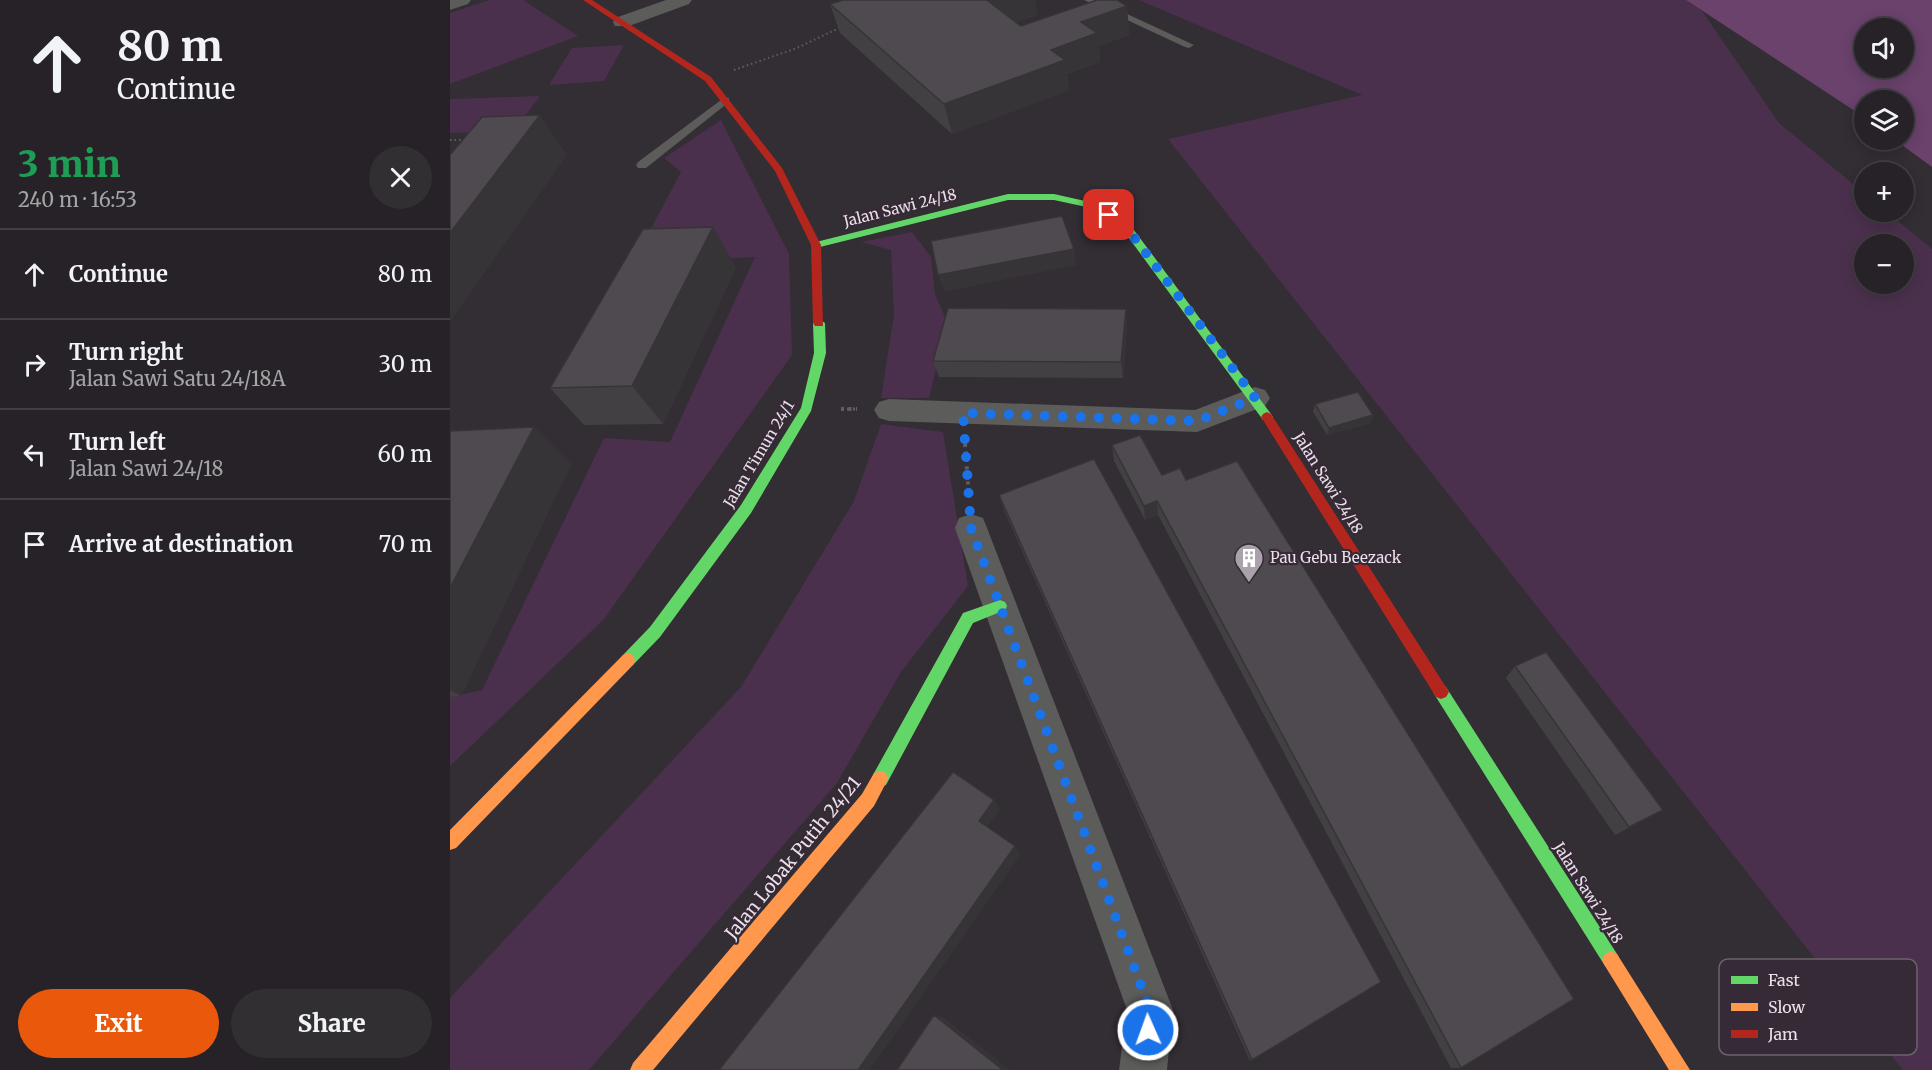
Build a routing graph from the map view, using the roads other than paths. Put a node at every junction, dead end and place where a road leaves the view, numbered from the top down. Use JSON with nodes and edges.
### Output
{"nodes":[{"id":1,"x":462,"y":0,"type":"edge"},
{"id":2,"x":587,"y":0,"type":"edge"},
{"id":3,"x":683,"y":0,"type":"edge"},
{"id":4,"x":1089,"y":0,"type":"edge"},
{"id":5,"x":450,"y":4,"type":"edge"},
{"id":6,"x":622,"y":22,"type":"junction"},
{"id":7,"x":1189,"y":45,"type":"dead end"},
{"id":8,"x":725,"y":100,"type":"junction"},
{"id":9,"x":642,"y":165,"type":"dead end"},
{"id":10,"x":816,"y":245,"type":"junction"},
{"id":11,"x":1255,"y":398,"type":"junction"},
{"id":12,"x":890,"y":410,"type":"road end"},
{"id":13,"x":971,"y":528,"type":"road end"},
{"id":14,"x":999,"y":606,"type":"junction"},
{"id":15,"x":450,"y":842,"type":"edge"},
{"id":16,"x":640,"y":1070,"type":"edge"},
{"id":17,"x":1143,"y":1070,"type":"edge"},
{"id":18,"x":1680,"y":1070,"type":"edge"}],
"edges":[{"from":1,"to":5,"type":"street"},
{"from":2,"to":6,"type":"street","name":"Jalan Timun 24/1"},
{"from":3,"to":6,"type":"street"},
{"from":4,"to":7,"type":"lane"},
{"from":6,"to":8,"type":"street","name":"Jalan Timun 24/1"},
{"from":8,"to":9,"type":"lane"},
{"from":8,"to":10,"type":"street","name":"Jalan Timun 24/1"},
{"from":10,"to":11,"type":"street","name":"Jalan Sawi 24/18"},
{"from":10,"to":15,"type":"street","name":"Jalan Timun 24/1"},
{"from":11,"to":12,"type":"street"},
{"from":11,"to":18,"type":"street","name":"Jalan Sawi 24/18"},
{"from":13,"to":14,"type":"street"},
{"from":14,"to":16,"type":"street","name":"Jalan Lobak Putih 24/21"},
{"from":14,"to":17,"type":"street"}]}
